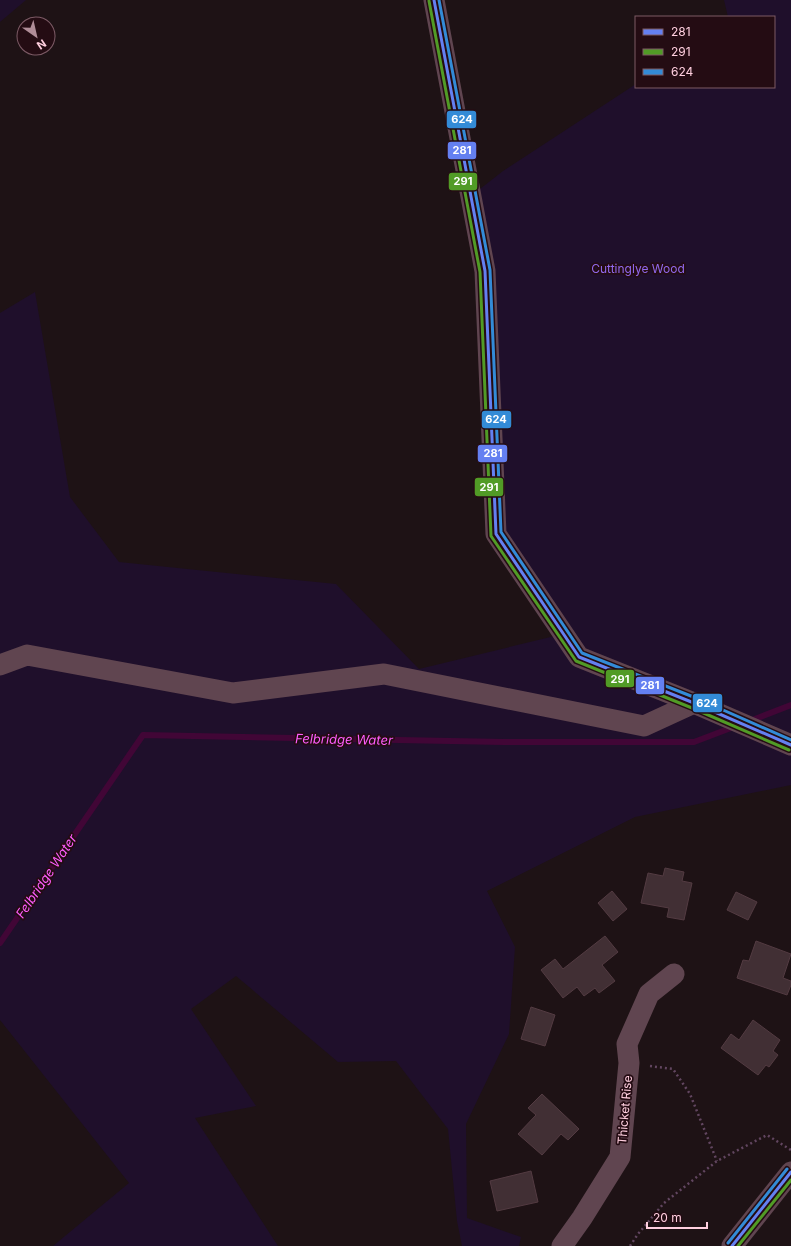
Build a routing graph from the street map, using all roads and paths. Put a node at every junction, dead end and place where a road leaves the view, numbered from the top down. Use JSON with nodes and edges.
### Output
{"nodes":[{"id":1,"x":434,"y":0,"type":"edge"},
{"id":2,"x":0,"y":665,"type":"edge"},
{"id":3,"x":694,"y":703,"type":"junction"},
{"id":4,"x":791,"y":745,"type":"edge"},
{"id":5,"x":674,"y":974,"type":"dead end"},
{"id":6,"x":629,"y":1063,"type":"junction"},
{"id":7,"x":791,"y":1150,"type":"edge"},
{"id":8,"x":717,"y":1161,"type":"junction"},
{"id":9,"x":791,"y":1172,"type":"edge"},
{"id":10,"x":562,"y":1246,"type":"edge"},
{"id":11,"x":630,"y":1246,"type":"edge"},
{"id":12,"x":732,"y":1246,"type":"edge"}],
"edges":[{"from":1,"to":3,"type":"street"},
{"from":2,"to":3,"type":"street"},
{"from":3,"to":4,"type":"street"},
{"from":5,"to":6,"type":"street","name":"Thicket Rise"},
{"from":6,"to":8,"type":"path"},
{"from":6,"to":10,"type":"street","name":"Thicket Rise"},
{"from":7,"to":8,"type":"path"},
{"from":8,"to":11,"type":"path"},
{"from":9,"to":12,"type":"street"}]}
